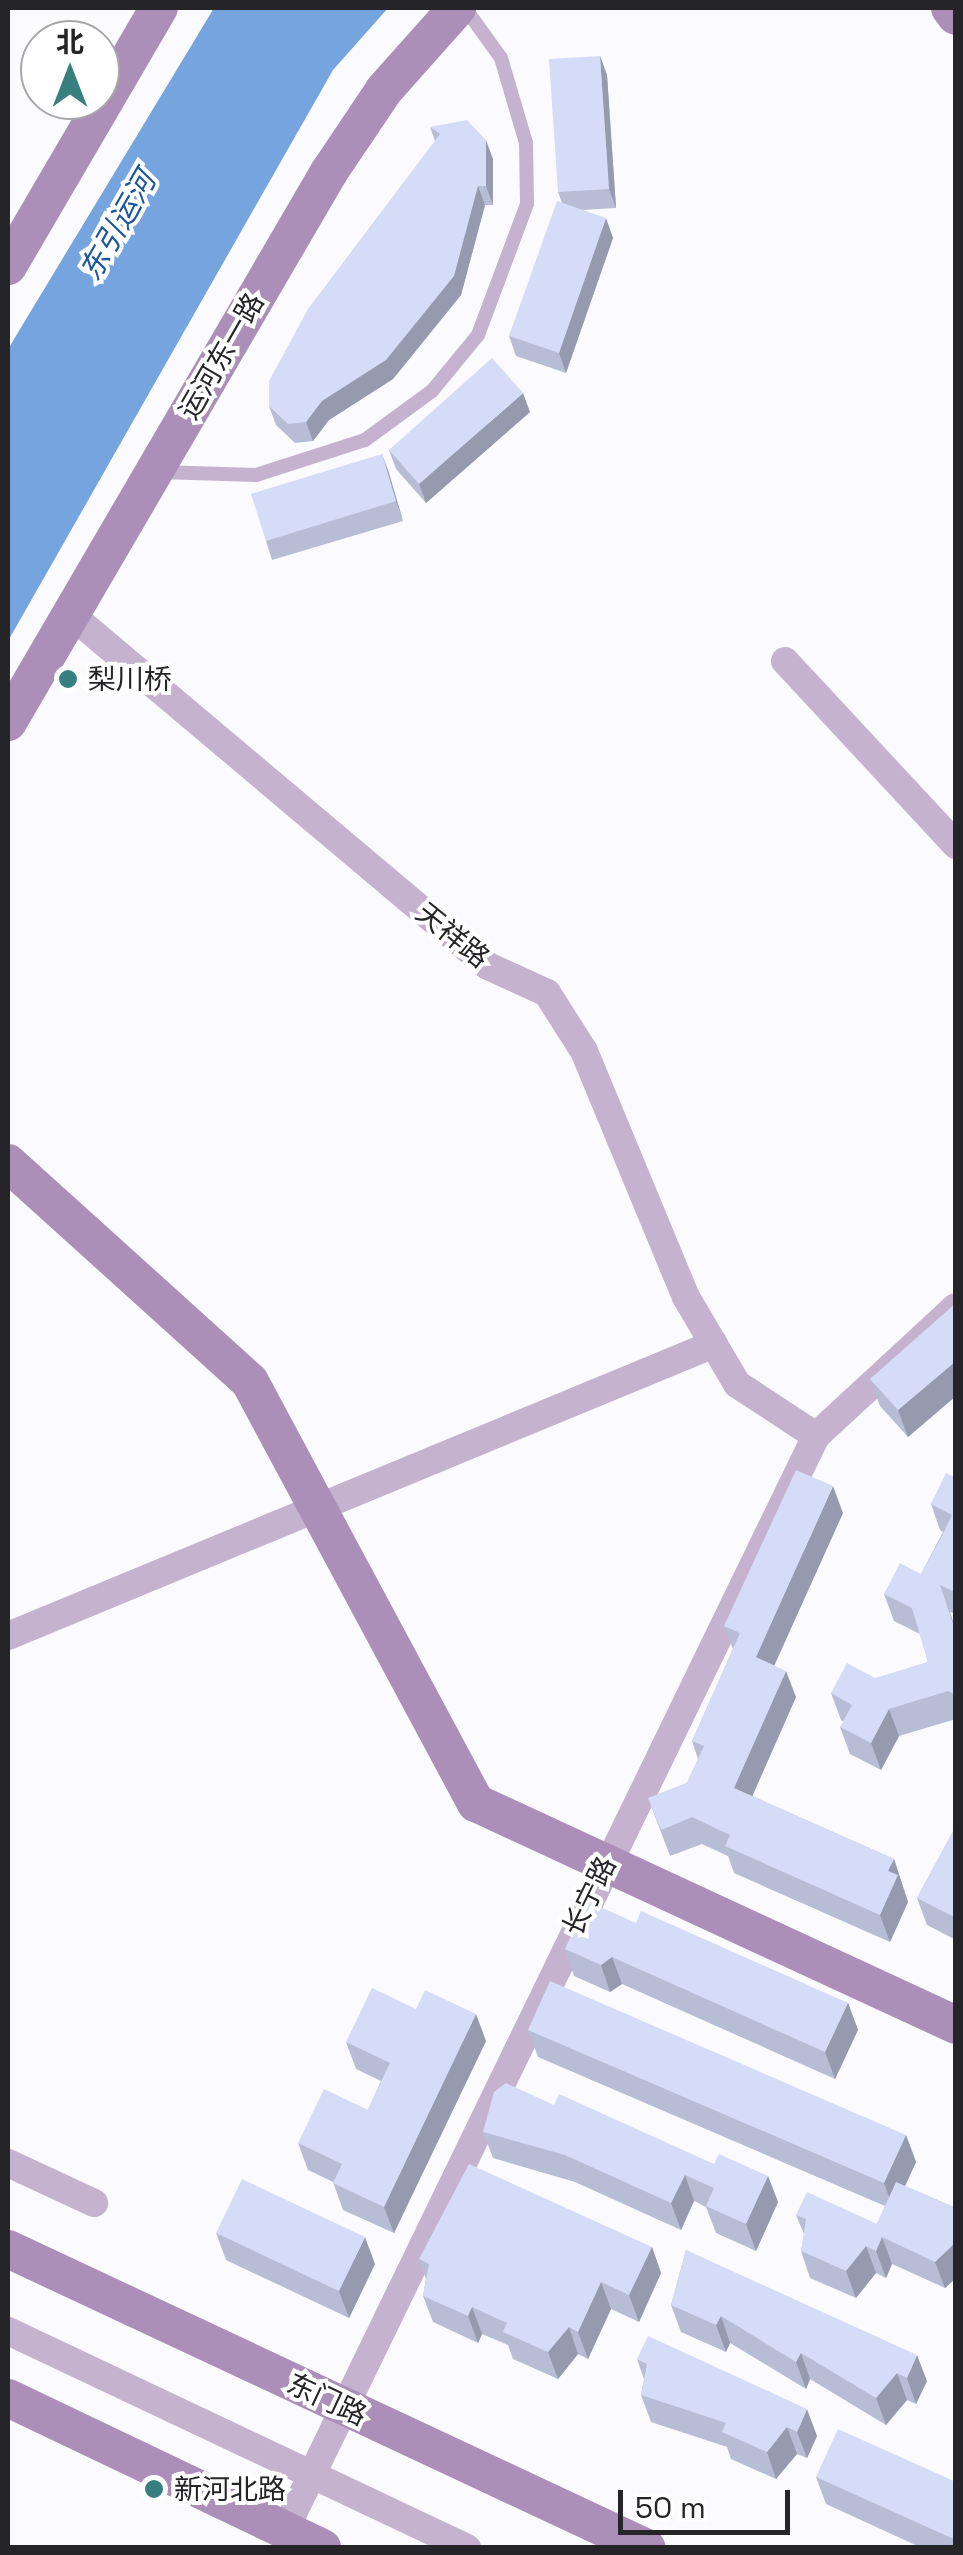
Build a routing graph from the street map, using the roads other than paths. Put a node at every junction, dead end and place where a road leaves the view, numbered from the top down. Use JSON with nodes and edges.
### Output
{"nodes":[{"id":1,"x":159,"y":8,"type":"edge"},
{"id":2,"x":457,"y":8,"type":"edge"},
{"id":3,"x":465,"y":8,"type":"edge"},
{"id":4,"x":950,"y":8,"type":"edge"},
{"id":5,"x":956,"y":16,"type":"edge"},
{"id":6,"x":8,"y":266,"type":"edge"},
{"id":7,"x":153,"y":472,"type":"junction"},
{"id":8,"x":70,"y":613,"type":"junction"},
{"id":9,"x":786,"y":661,"type":"dead end"},
{"id":10,"x":8,"y":722,"type":"edge"},
{"id":11,"x":956,"y":845,"type":"edge"},
{"id":12,"x":8,"y":1163,"type":"edge"},
{"id":13,"x":956,"y":1307,"type":"edge"},
{"id":14,"x":714,"y":1344,"type":"junction"},
{"id":15,"x":816,"y":1436,"type":"junction"},
{"id":16,"x":318,"y":1510,"type":"junction"},
{"id":17,"x":8,"y":1636,"type":"edge"},
{"id":18,"x":604,"y":1863,"type":"junction"},
{"id":19,"x":956,"y":2025,"type":"edge"},
{"id":20,"x":8,"y":2162,"type":"edge"},
{"id":21,"x":94,"y":2203,"type":"dead end"},
{"id":22,"x":8,"y":2249,"type":"edge"},
{"id":23,"x":8,"y":2331,"type":"edge"},
{"id":24,"x":8,"y":2398,"type":"edge"},
{"id":25,"x":344,"y":2406,"type":"junction"},
{"id":26,"x":311,"y":2474,"type":"junction"},
{"id":27,"x":286,"y":2530,"type":"junction"},
{"id":28,"x":322,"y":2548,"type":"edge"},
{"id":29,"x":467,"y":2548,"type":"edge"},
{"id":30,"x":648,"y":2548,"type":"edge"}],
"edges":[{"from":1,"to":6,"type":"street"},
{"from":2,"to":7,"type":"street","name":"运河东一路"},
{"from":3,"to":7,"type":"lane"},
{"from":4,"to":5,"type":"street"},
{"from":7,"to":8,"type":"street","name":"运河东一路"},
{"from":8,"to":10,"type":"street","name":"运河东一路"},
{"from":8,"to":14,"type":"street","name":"天祥路"},
{"from":9,"to":11,"type":"street"},
{"from":12,"to":16,"type":"street"},
{"from":13,"to":15,"type":"street","name":"长宁路"},
{"from":14,"to":15,"type":"street","name":"天祥路"},
{"from":14,"to":16,"type":"street"},
{"from":15,"to":18,"type":"street","name":"长宁路"},
{"from":16,"to":17,"type":"street"},
{"from":16,"to":18,"type":"street"},
{"from":18,"to":19,"type":"street"},
{"from":18,"to":25,"type":"street","name":"长宁路"},
{"from":20,"to":21,"type":"street"},
{"from":22,"to":25,"type":"street","name":"东门路"},
{"from":23,"to":26,"type":"street"},
{"from":24,"to":27,"type":"street"},
{"from":25,"to":26,"type":"street","name":"长宁路"},
{"from":25,"to":30,"type":"street","name":"东门路"},
{"from":26,"to":27,"type":"street","name":"长宁路"},
{"from":26,"to":29,"type":"street"},
{"from":27,"to":28,"type":"street"}]}
